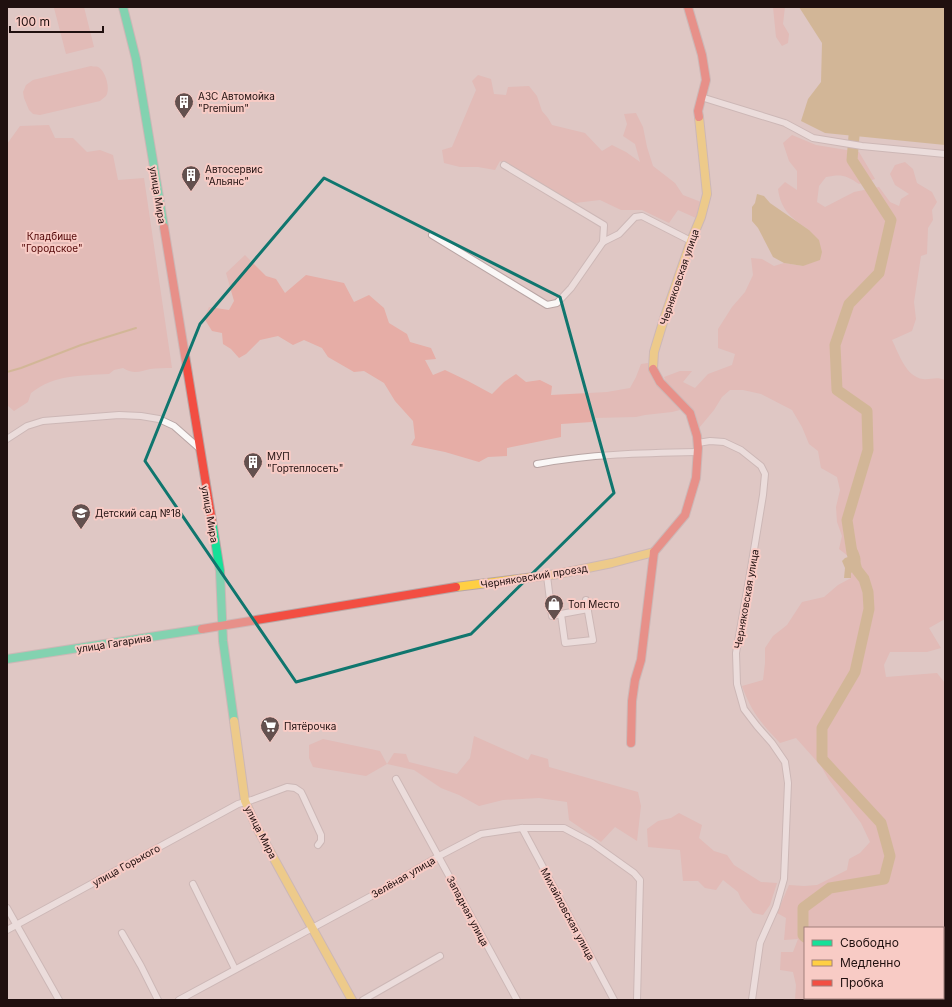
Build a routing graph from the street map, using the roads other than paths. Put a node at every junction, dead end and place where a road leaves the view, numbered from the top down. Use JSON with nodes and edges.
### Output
{"nodes":[{"id":1,"x":123,"y":7,"type":"edge"},
{"id":2,"x":688,"y":7,"type":"edge"},
{"id":3,"x":700,"y":98,"type":"junction"},
{"id":4,"x":945,"y":154,"type":"edge"},
{"id":5,"x":504,"y":165,"type":"dead end"},
{"id":6,"x":432,"y":235,"type":"dead end"},
{"id":7,"x":691,"y":240,"type":"junction"},
{"id":8,"x":603,"y":242,"type":"junction"},
{"id":9,"x":7,"y":439,"type":"edge"},
{"id":10,"x":698,"y":443,"type":"junction"},
{"id":11,"x":199,"y":448,"type":"junction"},
{"id":12,"x":698,"y":452,"type":"junction"},
{"id":13,"x":537,"y":464,"type":"dead end"},
{"id":14,"x":654,"y":552,"type":"junction"},
{"id":15,"x":547,"y":576,"type":"junction"},
{"id":16,"x":586,"y":600,"type":"dead end"},
{"id":17,"x":588,"y":609,"type":"junction"},
{"id":18,"x":561,"y":614,"type":"junction"},
{"id":19,"x":222,"y":626,"type":"junction"},
{"id":20,"x":7,"y":659,"type":"edge"},
{"id":21,"x":630,"y":743,"type":"dead end"},
{"id":22,"x":396,"y":779,"type":"dead end"},
{"id":23,"x":245,"y":802,"type":"junction"},
{"id":24,"x":522,"y":828,"type":"junction"},
{"id":25,"x":318,"y":845,"type":"dead end"},
{"id":26,"x":439,"y":856,"type":"junction"},
{"id":27,"x":193,"y":884,"type":"dead end"},
{"id":28,"x":7,"y":908,"type":"edge"},
{"id":29,"x":16,"y":925,"type":"junction"},
{"id":30,"x":312,"y":928,"type":"junction"},
{"id":31,"x":7,"y":930,"type":"edge"},
{"id":32,"x":122,"y":933,"type":"dead end"},
{"id":33,"x":440,"y":956,"type":"dead end"},
{"id":34,"x":235,"y":969,"type":"junction"},
{"id":35,"x":59,"y":1000,"type":"edge"},
{"id":36,"x":158,"y":1000,"type":"edge"},
{"id":37,"x":179,"y":1000,"type":"edge"},
{"id":38,"x":352,"y":1000,"type":"edge"},
{"id":39,"x":363,"y":1000,"type":"edge"},
{"id":40,"x":518,"y":1000,"type":"edge"},
{"id":41,"x":614,"y":1000,"type":"edge"},
{"id":42,"x":637,"y":1000,"type":"edge"},
{"id":43,"x":752,"y":1000,"type":"edge"}],
"edges":[{"from":1,"to":11,"type":"main road","name":"улица Мира"},
{"from":2,"to":3,"type":"main road","name":"Черняковская улица"},
{"from":3,"to":4,"type":"street"},
{"from":3,"to":7,"type":"main road","name":"Черняковская улица"},
{"from":5,"to":8,"type":"street"},
{"from":6,"to":8,"type":"street"},
{"from":7,"to":8,"type":"street"},
{"from":7,"to":10,"type":"main road","name":"Черняковская улица"},
{"from":9,"to":11,"type":"street"},
{"from":10,"to":12,"type":"main road","name":"Черняковская улица"},
{"from":10,"to":43,"type":"street","name":"Черняковская улица"},
{"from":11,"to":19,"type":"main road","name":"улица Мира"},
{"from":12,"to":13,"type":"street"},
{"from":12,"to":14,"type":"main road","name":"Черняковская улица"},
{"from":14,"to":15,"type":"main road","name":"Черняковский проезд"},
{"from":14,"to":21,"type":"main road"},
{"from":15,"to":18,"type":"street"},
{"from":15,"to":19,"type":"main road","name":"Черняковский проезд"},
{"from":16,"to":17,"type":"street"},
{"from":17,"to":18,"type":"street"},
{"from":17,"to":18,"type":"street"},
{"from":19,"to":20,"type":"main road","name":"улица Гагарина"},
{"from":19,"to":23,"type":"main road","name":"улица Мира"},
{"from":22,"to":26,"type":"street","name":"Западная улица"},
{"from":23,"to":25,"type":"street","name":"улица Горького"},
{"from":23,"to":29,"type":"street","name":"улица Горького"},
{"from":23,"to":30,"type":"main road","name":"улица Мира"},
{"from":24,"to":26,"type":"street","name":"Зелёная улица"},
{"from":24,"to":41,"type":"street","name":"Михайловская улица"},
{"from":24,"to":42,"type":"street","name":"Зелёная улица"},
{"from":26,"to":30,"type":"street","name":"Зелёная улица"},
{"from":26,"to":40,"type":"street","name":"Западная улица"},
{"from":27,"to":34,"type":"street"},
{"from":28,"to":29,"type":"street"},
{"from":29,"to":31,"type":"street","name":"улица Горького"},
{"from":29,"to":35,"type":"street"},
{"from":30,"to":34,"type":"street","name":"Зелёная улица"},
{"from":30,"to":38,"type":"main road","name":"улица Мира"},
{"from":32,"to":36,"type":"street"},
{"from":33,"to":39,"type":"street"},
{"from":34,"to":37,"type":"street","name":"Зелёная улица"}]}
